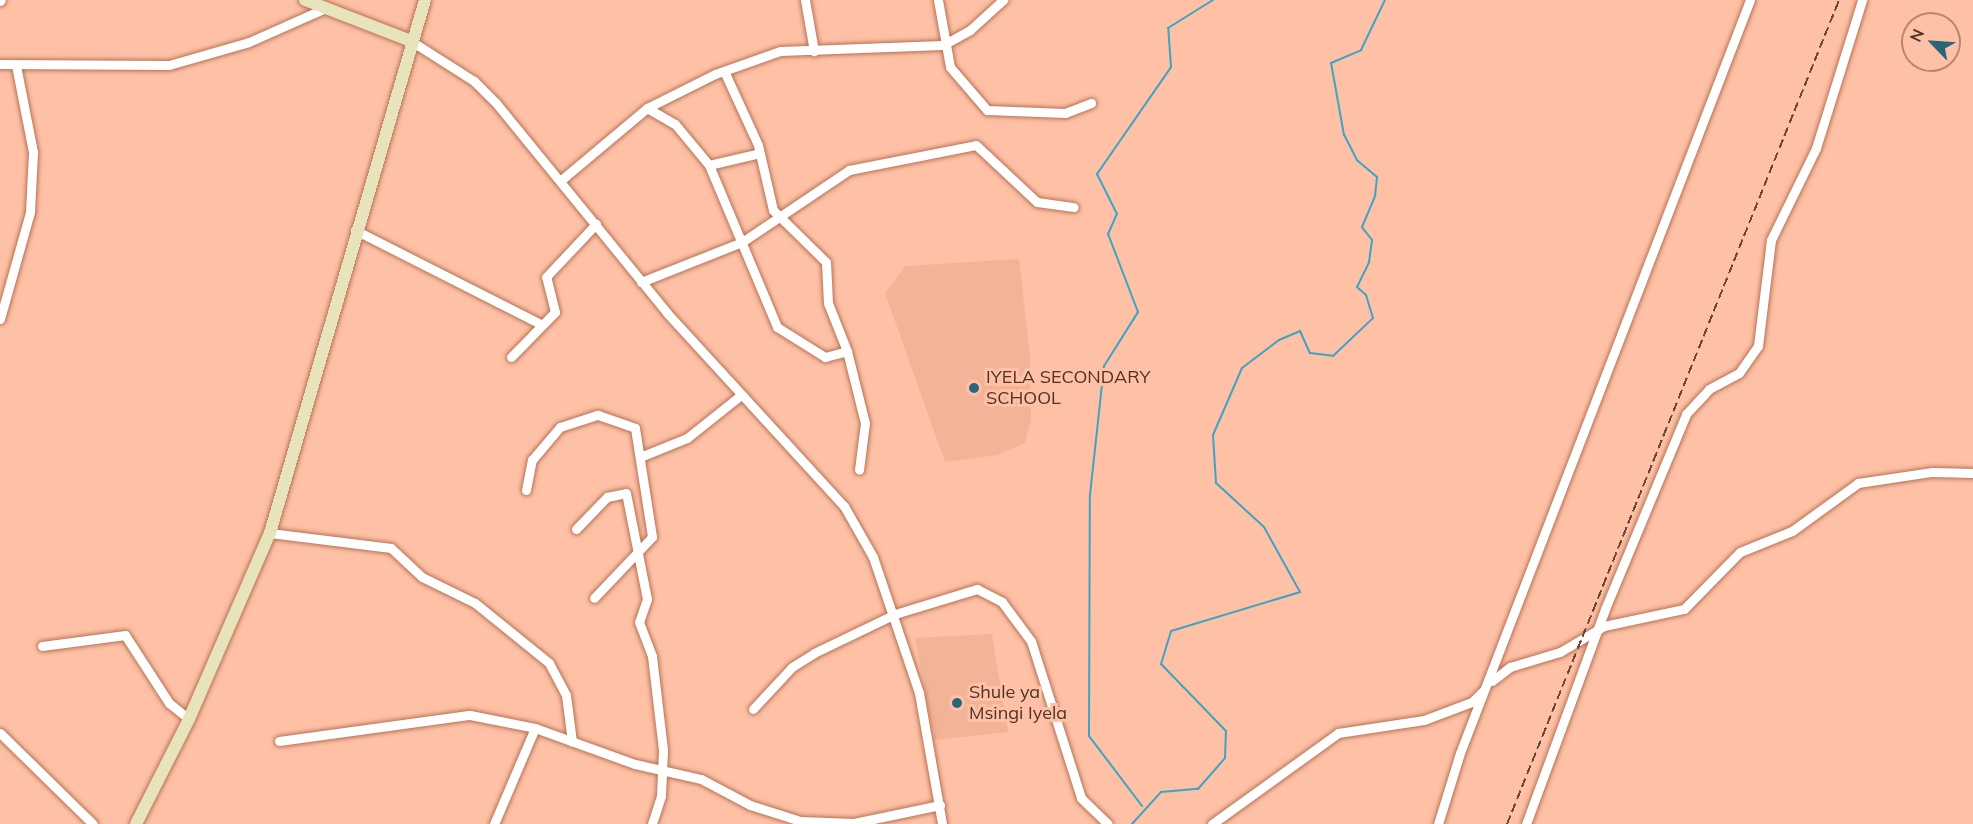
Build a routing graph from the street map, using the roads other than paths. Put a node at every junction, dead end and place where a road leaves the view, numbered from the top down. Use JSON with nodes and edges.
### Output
{"nodes":[{"id":1,"x":425,"y":0,"type":"edge"},
{"id":2,"x":805,"y":0,"type":"edge"},
{"id":3,"x":938,"y":0,"type":"edge"},
{"id":4,"x":1003,"y":0,"type":"edge"},
{"id":5,"x":1750,"y":0,"type":"edge"},
{"id":6,"x":1862,"y":0,"type":"edge"},
{"id":7,"x":315,"y":3,"type":"edge"},
{"id":8,"x":411,"y":41,"type":"junction"},
{"id":9,"x":943,"y":45,"type":"junction"},
{"id":10,"x":814,"y":51,"type":"junction"},
{"id":11,"x":0,"y":64,"type":"edge"},
{"id":12,"x":16,"y":65,"type":"junction"},
{"id":13,"x":724,"y":70,"type":"junction"},
{"id":14,"x":1091,"y":103,"type":"dead end"},
{"id":15,"x":647,"y":108,"type":"junction"},
{"id":16,"x":760,"y":153,"type":"junction"},
{"id":17,"x":710,"y":165,"type":"junction"},
{"id":18,"x":560,"y":181,"type":"junction"},
{"id":19,"x":1074,"y":207,"type":"dead end"},
{"id":20,"x":780,"y":217,"type":"junction"},
{"id":21,"x":596,"y":224,"type":"junction"},
{"id":22,"x":355,"y":230,"type":"junction"},
{"id":23,"x":742,"y":242,"type":"junction"},
{"id":24,"x":641,"y":282,"type":"junction"},
{"id":25,"x":0,"y":318,"type":"edge"},
{"id":26,"x":540,"y":324,"type":"junction"},
{"id":27,"x":847,"y":351,"type":"junction"},
{"id":28,"x":511,"y":357,"type":"dead end"},
{"id":29,"x":741,"y":395,"type":"junction"},
{"id":30,"x":640,"y":457,"type":"junction"},
{"id":31,"x":859,"y":470,"type":"dead end"},
{"id":32,"x":1973,"y":473,"type":"edge"},
{"id":33,"x":526,"y":490,"type":"dead end"},
{"id":34,"x":576,"y":529,"type":"dead end"},
{"id":35,"x":270,"y":533,"type":"junction"},
{"id":36,"x":638,"y":554,"type":"junction"},
{"id":37,"x":594,"y":598,"type":"dead end"},
{"id":38,"x":895,"y":614,"type":"junction"},
{"id":39,"x":1597,"y":629,"type":"junction"},
{"id":40,"x":42,"y":646,"type":"dead end"},
{"id":41,"x":1487,"y":686,"type":"junction"},
{"id":42,"x":753,"y":709,"type":"dead end"},
{"id":43,"x":189,"y":719,"type":"junction"},
{"id":44,"x":536,"y":728,"type":"junction"},
{"id":45,"x":0,"y":733,"type":"edge"},
{"id":46,"x":279,"y":741,"type":"dead end"},
{"id":47,"x":572,"y":742,"type":"junction"},
{"id":48,"x":662,"y":771,"type":"junction"},
{"id":49,"x":940,"y":805,"type":"junction"},
{"id":50,"x":93,"y":824,"type":"edge"},
{"id":51,"x":136,"y":824,"type":"edge"},
{"id":52,"x":494,"y":824,"type":"edge"},
{"id":53,"x":652,"y":824,"type":"edge"},
{"id":54,"x":942,"y":824,"type":"edge"},
{"id":55,"x":1108,"y":824,"type":"edge"},
{"id":56,"x":1212,"y":824,"type":"edge"},
{"id":57,"x":1438,"y":824,"type":"edge"},
{"id":58,"x":1526,"y":824,"type":"edge"}],
"edges":[{"from":1,"to":8,"type":"street"},
{"from":2,"to":10,"type":"street"},
{"from":3,"to":9,"type":"street"},
{"from":4,"to":9,"type":"street"},
{"from":5,"to":41,"type":"street"},
{"from":6,"to":39,"type":"street"},
{"from":7,"to":8,"type":"street"},
{"from":7,"to":12,"type":"street"},
{"from":8,"to":18,"type":"street"},
{"from":8,"to":22,"type":"street"},
{"from":9,"to":10,"type":"street"},
{"from":9,"to":14,"type":"street"},
{"from":10,"to":13,"type":"street"},
{"from":11,"to":12,"type":"street"},
{"from":12,"to":25,"type":"street"},
{"from":13,"to":15,"type":"street"},
{"from":13,"to":16,"type":"street"},
{"from":15,"to":17,"type":"street"},
{"from":15,"to":18,"type":"street"},
{"from":16,"to":17,"type":"street"},
{"from":16,"to":20,"type":"street"},
{"from":17,"to":23,"type":"street"},
{"from":18,"to":21,"type":"street"},
{"from":19,"to":20,"type":"street"},
{"from":20,"to":23,"type":"street"},
{"from":20,"to":27,"type":"street"},
{"from":21,"to":24,"type":"street"},
{"from":21,"to":26,"type":"street"},
{"from":22,"to":26,"type":"street"},
{"from":22,"to":35,"type":"street"},
{"from":23,"to":24,"type":"street"},
{"from":23,"to":27,"type":"street"},
{"from":24,"to":29,"type":"street"},
{"from":26,"to":28,"type":"street"},
{"from":27,"to":31,"type":"street"},
{"from":29,"to":30,"type":"street"},
{"from":29,"to":38,"type":"street"},
{"from":30,"to":33,"type":"street"},
{"from":30,"to":36,"type":"street"},
{"from":32,"to":39,"type":"street"},
{"from":34,"to":36,"type":"street"},
{"from":35,"to":43,"type":"street"},
{"from":35,"to":47,"type":"street"},
{"from":36,"to":37,"type":"street"},
{"from":36,"to":48,"type":"street"},
{"from":38,"to":42,"type":"street"},
{"from":38,"to":49,"type":"street"},
{"from":38,"to":55,"type":"street"},
{"from":39,"to":41,"type":"street"},
{"from":39,"to":58,"type":"street"},
{"from":40,"to":43,"type":"street"},
{"from":41,"to":56,"type":"street"},
{"from":41,"to":57,"type":"street"},
{"from":43,"to":51,"type":"street"},
{"from":44,"to":46,"type":"street"},
{"from":44,"to":47,"type":"street"},
{"from":44,"to":52,"type":"street"},
{"from":45,"to":50,"type":"street"},
{"from":47,"to":48,"type":"street"},
{"from":48,"to":49,"type":"street"},
{"from":48,"to":53,"type":"street"},
{"from":49,"to":54,"type":"street"}]}
